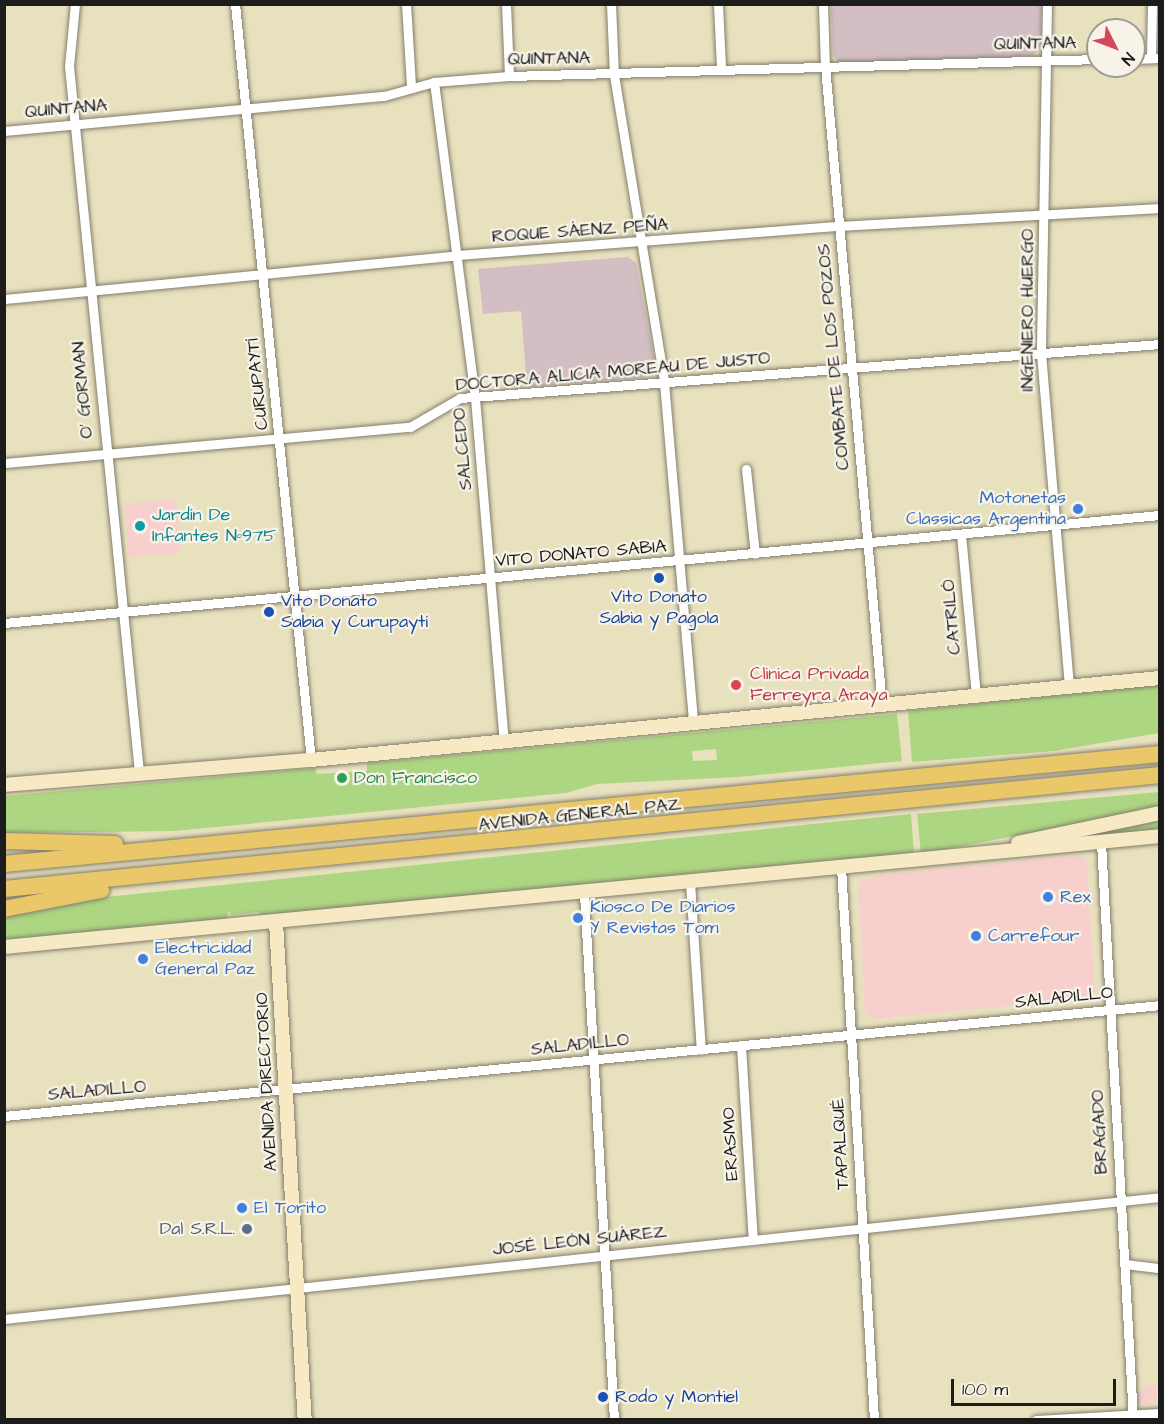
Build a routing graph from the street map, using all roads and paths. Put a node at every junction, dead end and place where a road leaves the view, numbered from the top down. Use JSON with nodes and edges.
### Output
{"nodes":[{"id":1,"x":75,"y":4,"type":"edge"},
{"id":2,"x":235,"y":4,"type":"edge"},
{"id":3,"x":406,"y":4,"type":"edge"},
{"id":4,"x":506,"y":4,"type":"edge"},
{"id":5,"x":611,"y":4,"type":"edge"},
{"id":6,"x":718,"y":4,"type":"edge"},
{"id":7,"x":823,"y":4,"type":"edge"},
{"id":8,"x":1047,"y":4,"type":"edge"},
{"id":9,"x":1152,"y":4,"type":"edge"},
{"id":10,"x":1155,"y":58,"type":"edge"},
{"id":11,"x":1086,"y":59,"type":"edge"},
{"id":12,"x":1048,"y":61,"type":"junction"},
{"id":13,"x":825,"y":66,"type":"junction"},
{"id":14,"x":722,"y":68,"type":"junction"},
{"id":15,"x":614,"y":75,"type":"junction"},
{"id":16,"x":510,"y":76,"type":"junction"},
{"id":17,"x":434,"y":82,"type":"junction"},
{"id":18,"x":411,"y":86,"type":"junction"},
{"id":19,"x":244,"y":109,"type":"junction"},
{"id":20,"x":75,"y":125,"type":"junction"},
{"id":21,"x":4,"y":132,"type":"edge"},
{"id":22,"x":1160,"y":208,"type":"edge"},
{"id":23,"x":1044,"y":217,"type":"junction"},
{"id":24,"x":838,"y":226,"type":"junction"},
{"id":25,"x":641,"y":244,"type":"junction"},
{"id":26,"x":459,"y":255,"type":"junction"},
{"id":27,"x":262,"y":275,"type":"junction"},
{"id":28,"x":92,"y":290,"type":"junction"},
{"id":29,"x":4,"y":299,"type":"edge"},
{"id":30,"x":1160,"y":344,"type":"edge"},
{"id":31,"x":1041,"y":353,"type":"junction"},
{"id":32,"x":851,"y":368,"type":"junction"},
{"id":33,"x":664,"y":382,"type":"junction"},
{"id":34,"x":475,"y":398,"type":"junction"},
{"id":35,"x":280,"y":437,"type":"junction"},
{"id":36,"x":105,"y":452,"type":"junction"},
{"id":37,"x":4,"y":463,"type":"edge"},
{"id":38,"x":746,"y":469,"type":"dead end"},
{"id":39,"x":1160,"y":515,"type":"edge"},
{"id":40,"x":1054,"y":526,"type":"junction"},
{"id":41,"x":961,"y":534,"type":"junction"},
{"id":42,"x":869,"y":543,"type":"junction"},
{"id":43,"x":755,"y":554,"type":"junction"},
{"id":44,"x":678,"y":561,"type":"junction"},
{"id":45,"x":492,"y":579,"type":"junction"},
{"id":46,"x":294,"y":599,"type":"junction"},
{"id":47,"x":123,"y":612,"type":"junction"},
{"id":48,"x":4,"y":623,"type":"edge"},
{"id":49,"x":1160,"y":678,"type":"edge"},
{"id":50,"x":1069,"y":686,"type":"junction"},
{"id":51,"x":976,"y":697,"type":"junction"},
{"id":52,"x":882,"y":706,"type":"junction"},
{"id":53,"x":693,"y":723,"type":"junction"},
{"id":54,"x":504,"y":742,"type":"junction"},
{"id":55,"x":1160,"y":745,"type":"edge"},
{"id":56,"x":1160,"y":754,"type":"edge"},
{"id":57,"x":311,"y":760,"type":"junction"},
{"id":58,"x":1103,"y":760,"type":"junction"},
{"id":59,"x":140,"y":772,"type":"junction"},
{"id":60,"x":1160,"y":775,"type":"edge"},
{"id":61,"x":1107,"y":781,"type":"junction"},
{"id":62,"x":1160,"y":783,"type":"edge"},
{"id":63,"x":4,"y":785,"type":"edge"},
{"id":64,"x":1160,"y":813,"type":"edge"},
{"id":65,"x":1160,"y":836,"type":"edge"},
{"id":66,"x":4,"y":841,"type":"edge"},
{"id":67,"x":1101,"y":842,"type":"junction"},
{"id":68,"x":179,"y":846,"type":"junction"},
{"id":69,"x":984,"y":853,"type":"junction"},
{"id":70,"x":4,"y":864,"type":"edge"},
{"id":71,"x":841,"y":867,"type":"junction"},
{"id":72,"x":193,"y":872,"type":"junction"},
{"id":73,"x":690,"y":882,"type":"junction"},
{"id":74,"x":4,"y":889,"type":"edge"},
{"id":75,"x":584,"y":893,"type":"junction"},
{"id":76,"x":4,"y":909,"type":"edge"},
{"id":77,"x":276,"y":922,"type":"junction"},
{"id":78,"x":4,"y":947,"type":"edge"},
{"id":79,"x":1160,"y":1005,"type":"edge"},
{"id":80,"x":1110,"y":1011,"type":"junction"},
{"id":81,"x":851,"y":1036,"type":"junction"},
{"id":82,"x":741,"y":1046,"type":"junction"},
{"id":83,"x":701,"y":1050,"type":"junction"},
{"id":84,"x":593,"y":1060,"type":"junction"},
{"id":85,"x":285,"y":1090,"type":"junction"},
{"id":86,"x":4,"y":1116,"type":"edge"},
{"id":87,"x":1160,"y":1197,"type":"edge"},
{"id":88,"x":1120,"y":1201,"type":"junction"},
{"id":89,"x":863,"y":1229,"type":"junction"},
{"id":90,"x":753,"y":1240,"type":"junction"},
{"id":91,"x":605,"y":1254,"type":"junction"},
{"id":92,"x":1125,"y":1264,"type":"junction"},
{"id":93,"x":1160,"y":1268,"type":"edge"},
{"id":94,"x":297,"y":1287,"type":"junction"},
{"id":95,"x":4,"y":1319,"type":"edge"},
{"id":96,"x":1160,"y":1413,"type":"edge"},
{"id":97,"x":1133,"y":1417,"type":"edge"},
{"id":98,"x":305,"y":1419,"type":"edge"},
{"id":99,"x":614,"y":1419,"type":"edge"},
{"id":100,"x":874,"y":1419,"type":"edge"},
{"id":101,"x":1036,"y":1419,"type":"edge"}],
"edges":[{"from":1,"to":20,"type":"street","name":"O' GORMAN"},
{"from":2,"to":19,"type":"street","name":"CURUPAYTÍ"},
{"from":3,"to":18,"type":"street"},
{"from":4,"to":16,"type":"street"},
{"from":5,"to":15,"type":"street"},
{"from":6,"to":14,"type":"street"},
{"from":7,"to":13,"type":"street","name":"COMBATE DE LOS POZOS"},
{"from":8,"to":12,"type":"street","name":"INGENIERO HUERGO"},
{"from":9,"to":10,"type":"street"},
{"from":11,"to":12,"type":"street","name":"QUINTANA"},
{"from":12,"to":13,"type":"street","name":"QUINTANA"},
{"from":12,"to":23,"type":"street","name":"INGENIERO HUERGO"},
{"from":13,"to":14,"type":"street","name":"QUINTANA"},
{"from":13,"to":24,"type":"street","name":"COMBATE DE LOS POZOS"},
{"from":14,"to":15,"type":"street","name":"QUINTANA"},
{"from":15,"to":16,"type":"street","name":"QUINTANA"},
{"from":15,"to":25,"type":"street"},
{"from":16,"to":17,"type":"street","name":"QUINTANA"},
{"from":17,"to":18,"type":"street","name":"QUINTANA"},
{"from":17,"to":26,"type":"street","name":"SALCEDO"},
{"from":18,"to":19,"type":"street","name":"QUINTANA"},
{"from":19,"to":20,"type":"street","name":"QUINTANA"},
{"from":19,"to":27,"type":"street","name":"CURUPAYTÍ"},
{"from":20,"to":21,"type":"street","name":"QUINTANA"},
{"from":20,"to":28,"type":"street","name":"O' GORMAN"},
{"from":22,"to":23,"type":"street","name":"ROQUE SÁENZ PEÑA"},
{"from":23,"to":24,"type":"street","name":"ROQUE SÁENZ PEÑA"},
{"from":23,"to":31,"type":"street","name":"INGENIERO HUERGO"},
{"from":24,"to":25,"type":"street","name":"ROQUE SÁENZ PEÑA"},
{"from":24,"to":32,"type":"street","name":"COMBATE DE LOS POZOS"},
{"from":25,"to":26,"type":"street","name":"ROQUE SÁENZ PEÑA"},
{"from":25,"to":33,"type":"street"},
{"from":26,"to":27,"type":"street","name":"ROQUE SÁENZ PEÑA"},
{"from":26,"to":34,"type":"street","name":"SALCEDO"},
{"from":27,"to":28,"type":"street","name":"ROQUE SÁENZ PEÑA"},
{"from":27,"to":35,"type":"street","name":"CURUPAYTÍ"},
{"from":28,"to":29,"type":"street","name":"ROQUE SÁENZ PEÑA"},
{"from":28,"to":36,"type":"street","name":"O' GORMAN"},
{"from":30,"to":31,"type":"street","name":"DOCTORA ALICIA MOREAU DE JUSTO"},
{"from":31,"to":32,"type":"street","name":"DOCTORA ALICIA MOREAU DE JUSTO"},
{"from":31,"to":40,"type":"street","name":"INGENIERO HUERGO"},
{"from":32,"to":33,"type":"street","name":"DOCTORA ALICIA MOREAU DE JUSTO"},
{"from":32,"to":42,"type":"street","name":"COMBATE DE LOS POZOS"},
{"from":33,"to":34,"type":"street","name":"DOCTORA ALICIA MOREAU DE JUSTO"},
{"from":33,"to":44,"type":"street"},
{"from":34,"to":35,"type":"street","name":"DOCTORA ALICIA MOREAU DE JUSTO"},
{"from":34,"to":45,"type":"street","name":"SALCEDO"},
{"from":35,"to":36,"type":"street","name":"DOCTORA ALICIA MOREAU DE JUSTO"},
{"from":35,"to":46,"type":"street","name":"CURUPAYTÍ"},
{"from":36,"to":37,"type":"street","name":"DOCTORA ALICIA MOREAU DE JUSTO"},
{"from":36,"to":47,"type":"street","name":"O' GORMAN"},
{"from":38,"to":43,"type":"street"},
{"from":39,"to":40,"type":"street","name":"VITO DONATO SABIA"},
{"from":40,"to":41,"type":"street","name":"VITO DONATO SABIA"},
{"from":40,"to":50,"type":"street","name":"INGENIERO HUERGO"},
{"from":41,"to":42,"type":"street","name":"VITO DONATO SABIA"},
{"from":41,"to":51,"type":"street","name":"CATRILÓ"},
{"from":42,"to":43,"type":"street","name":"VITO DONATO SABIA"},
{"from":42,"to":52,"type":"street","name":"COMBATE DE LOS POZOS"},
{"from":43,"to":44,"type":"street","name":"VITO DONATO SABIA"},
{"from":44,"to":45,"type":"street","name":"VITO DONATO SABIA"},
{"from":44,"to":53,"type":"street"},
{"from":45,"to":46,"type":"street","name":"VITO DONATO SABIA"},
{"from":45,"to":54,"type":"street","name":"SALCEDO"},
{"from":46,"to":47,"type":"street","name":"VITO DONATO SABIA"},
{"from":46,"to":57,"type":"street","name":"CURUPAYTÍ"},
{"from":47,"to":48,"type":"street","name":"VITO DONATO SABIA"},
{"from":47,"to":59,"type":"street","name":"O' GORMAN"},
{"from":49,"to":50,"type":"street"},
{"from":50,"to":51,"type":"street"},
{"from":51,"to":52,"type":"street"},
{"from":52,"to":53,"type":"street"},
{"from":53,"to":54,"type":"street"},
{"from":54,"to":57,"type":"street"},
{"from":55,"to":58,"type":"highway"},
{"from":56,"to":58,"type":"highway","name":"AVENIDA GENERAL PAZ"},
{"from":57,"to":59,"type":"street"},
{"from":58,"to":68,"type":"highway","name":"AVENIDA GENERAL PAZ"},
{"from":59,"to":63,"type":"street"},
{"from":60,"to":61,"type":"highway","name":"AVENIDA GENERAL PAZ"},
{"from":61,"to":62,"type":"highway"},
{"from":61,"to":72,"type":"highway","name":"AVENIDA GENERAL PAZ"},
{"from":64,"to":69,"type":"street"},
{"from":65,"to":67,"type":"street"},
{"from":66,"to":68,"type":"highway"},
{"from":67,"to":69,"type":"street"},
{"from":67,"to":80,"type":"street","name":"BRAGADO"},
{"from":68,"to":70,"type":"highway","name":"AVENIDA GENERAL PAZ"},
{"from":69,"to":71,"type":"street"},
{"from":71,"to":73,"type":"street"},
{"from":71,"to":81,"type":"street","name":"TAPALQUÉ"},
{"from":72,"to":74,"type":"highway","name":"AVENIDA GENERAL PAZ"},
{"from":72,"to":76,"type":"highway"},
{"from":73,"to":75,"type":"street"},
{"from":73,"to":83,"type":"street"},
{"from":75,"to":77,"type":"street"},
{"from":75,"to":84,"type":"street"},
{"from":77,"to":78,"type":"street"},
{"from":77,"to":85,"type":"street","name":"AVENIDA DIRECTORIO"},
{"from":79,"to":80,"type":"street","name":"SALADILLO"},
{"from":80,"to":81,"type":"street","name":"SALADILLO"},
{"from":80,"to":88,"type":"street","name":"BRAGADO"},
{"from":81,"to":82,"type":"street","name":"SALADILLO"},
{"from":81,"to":89,"type":"street","name":"TAPALQUÉ"},
{"from":82,"to":83,"type":"street","name":"SALADILLO"},
{"from":82,"to":90,"type":"street","name":"ERASMO"},
{"from":83,"to":84,"type":"street","name":"SALADILLO"},
{"from":84,"to":85,"type":"street","name":"SALADILLO"},
{"from":84,"to":91,"type":"street"},
{"from":85,"to":86,"type":"street","name":"SALADILLO"},
{"from":85,"to":94,"type":"street","name":"AVENIDA DIRECTORIO"},
{"from":87,"to":88,"type":"street","name":"JOSÉ LEÓN SUÁREZ"},
{"from":88,"to":89,"type":"street","name":"JOSÉ LEÓN SUÁREZ"},
{"from":88,"to":92,"type":"street","name":"BRAGADO"},
{"from":89,"to":90,"type":"street","name":"JOSÉ LEÓN SUÁREZ"},
{"from":89,"to":100,"type":"street","name":"TAPALQUÉ"},
{"from":90,"to":91,"type":"street","name":"JOSÉ LEÓN SUÁREZ"},
{"from":91,"to":94,"type":"street","name":"JOSÉ LEÓN SUÁREZ"},
{"from":91,"to":99,"type":"street"},
{"from":92,"to":93,"type":"street"},
{"from":92,"to":97,"type":"street","name":"BRAGADO"},
{"from":94,"to":95,"type":"street","name":"JOSÉ LEÓN SUÁREZ"},
{"from":94,"to":98,"type":"street","name":"AVENIDA DIRECTORIO"},
{"from":96,"to":97,"type":"street"},
{"from":97,"to":101,"type":"street"}]}
